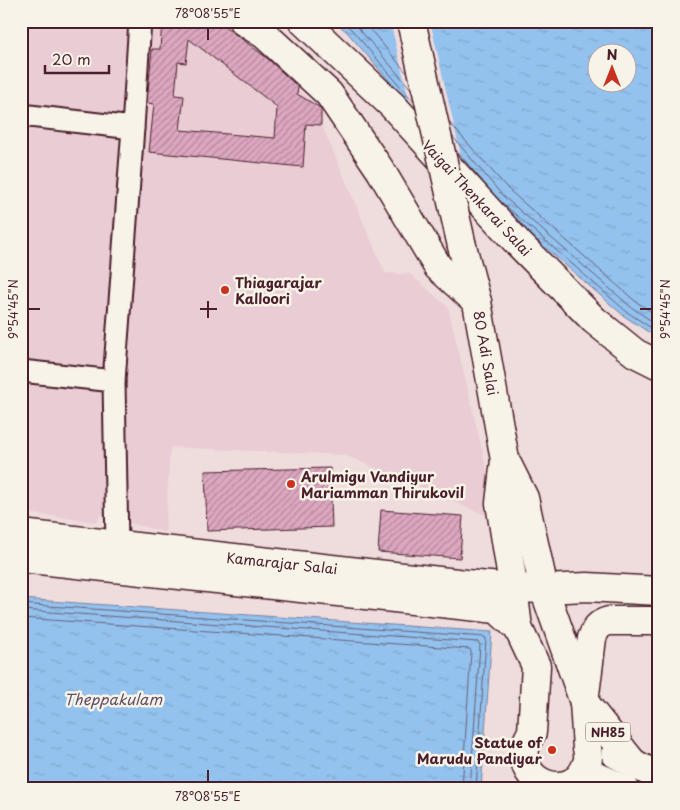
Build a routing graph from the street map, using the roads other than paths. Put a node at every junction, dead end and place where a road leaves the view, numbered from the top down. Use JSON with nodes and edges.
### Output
{"nodes":[{"id":1,"x":140,"y":21,"type":"edge"},
{"id":2,"x":243,"y":21,"type":"edge"},
{"id":3,"x":303,"y":21,"type":"edge"},
{"id":4,"x":411,"y":21,"type":"edge"},
{"id":5,"x":21,"y":115,"type":"edge"},
{"id":6,"x":133,"y":128,"type":"junction"},
{"id":7,"x":477,"y":302,"type":"junction"},
{"id":8,"x":659,"y":365,"type":"edge"},
{"id":9,"x":21,"y":371,"type":"edge"},
{"id":10,"x":114,"y":380,"type":"junction"},
{"id":11,"x":505,"y":460,"type":"junction"},
{"id":12,"x":21,"y":534,"type":"edge"},
{"id":13,"x":116,"y":557,"type":"junction"},
{"id":14,"x":21,"y":558,"type":"edge"},
{"id":15,"x":513,"y":588,"type":"junction"},
{"id":16,"x":544,"y":589,"type":"junction"},
{"id":17,"x":659,"y":591,"type":"edge"},
{"id":18,"x":659,"y":621,"type":"edge"},
{"id":19,"x":518,"y":628,"type":"junction"},
{"id":20,"x":584,"y":702,"type":"junction"},
{"id":21,"x":587,"y":741,"type":"junction"},
{"id":22,"x":632,"y":762,"type":"junction"},
{"id":23,"x":584,"y":771,"type":"junction"},
{"id":24,"x":659,"y":776,"type":"edge"},
{"id":25,"x":533,"y":783,"type":"edge"},
{"id":26,"x":625,"y":789,"type":"edge"}],
"edges":[{"from":1,"to":6,"type":"lane"},
{"from":2,"to":7,"type":"main road"},
{"from":3,"to":8,"type":"main road","name":"Vaigai Thenkarai Salai"},
{"from":4,"to":7,"type":"main road","name":"80 Adi Salai","bridge":true},
{"from":5,"to":6,"type":"lane"},
{"from":6,"to":10,"type":"lane"},
{"from":7,"to":11,"type":"main road","name":"80 Adi Salai"},
{"from":9,"to":10,"type":"lane"},
{"from":10,"to":13,"type":"lane"},
{"from":11,"to":15,"type":"main road","name":"80 Adi Salai"},
{"from":11,"to":16,"type":"main road","name":"80 Adi Salai"},
{"from":12,"to":13,"type":"main road","name":"Kamarajar Salai"},
{"from":13,"to":14,"type":"main road","name":"Kamarajar Salai"},
{"from":13,"to":15,"type":"main road","name":"Kamarajar Salai"},
{"from":13,"to":19,"type":"main road","name":"Kamarajar Salai"},
{"from":15,"to":16,"type":"main road","name":"Kamarajar Salai"},
{"from":15,"to":19,"type":"main road","name":"80 Adi Salai"},
{"from":16,"to":17,"type":"main road"},
{"from":16,"to":20,"type":"main road","name":"80 Adi Salai"},
{"from":18,"to":20,"type":"main road"},
{"from":19,"to":25,"type":"main road"},
{"from":20,"to":21,"type":"main road"},
{"from":20,"to":22,"type":"main road","number":"NH85"},
{"from":21,"to":22,"type":"main road"},
{"from":21,"to":23,"type":"main road"},
{"from":22,"to":24,"type":"main road"},
{"from":23,"to":25,"type":"main road"},
{"from":23,"to":26,"type":"main road"}]}
